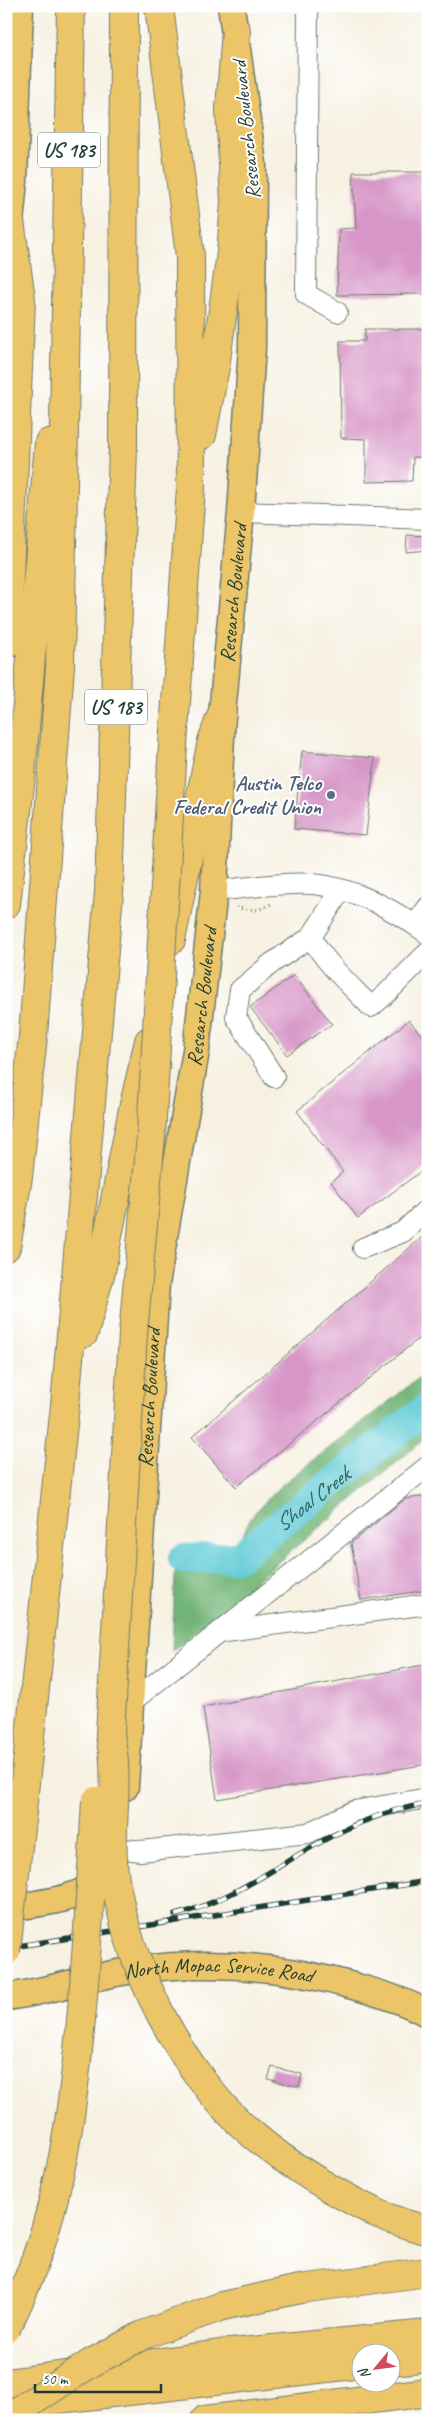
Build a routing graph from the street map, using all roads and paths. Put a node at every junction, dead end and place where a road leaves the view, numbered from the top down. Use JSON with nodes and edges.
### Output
{"nodes":[{"id":1,"x":71,"y":6,"type":"edge"},
{"id":2,"x":124,"y":6,"type":"edge"},
{"id":3,"x":160,"y":6,"type":"edge"},
{"id":4,"x":308,"y":6,"type":"edge"},
{"id":5,"x":234,"y":19,"type":"edge"},
{"id":6,"x":16,"y":20,"type":"edge"},
{"id":7,"x":10,"y":181,"type":"edge"},
{"id":8,"x":8,"y":221,"type":"edge"},
{"id":9,"x":6,"y":259,"type":"edge"},
{"id":10,"x":66,"y":295,"type":"junction"},
{"id":11,"x":337,"y":312,"type":"dead end"},
{"id":12,"x":191,"y":488,"type":"junction"},
{"id":13,"x":241,"y":512,"type":"junction"},
{"id":14,"x":428,"y":519,"type":"edge"},
{"id":15,"x":6,"y":645,"type":"edge"},
{"id":16,"x":222,"y":714,"type":"junction"},
{"id":17,"x":341,"y":890,"type":"junction"},
{"id":18,"x":214,"y":891,"type":"junction"},
{"id":19,"x":6,"y":904,"type":"edge"},
{"id":20,"x":428,"y":906,"type":"edge"},
{"id":21,"x":233,"y":908,"type":"dead end"},
{"id":22,"x":258,"y":910,"type":"dead end"},
{"id":23,"x":421,"y":930,"type":"edge"},
{"id":24,"x":311,"y":937,"type":"junction"},
{"id":25,"x":428,"y":952,"type":"edge"},
{"id":26,"x":274,"y":1077,"type":"dead end"},
{"id":27,"x":428,"y":1208,"type":"edge"},
{"id":28,"x":6,"y":1247,"type":"edge"},
{"id":29,"x":363,"y":1248,"type":"dead end"},
{"id":30,"x":65,"y":1405,"type":"junction"},
{"id":31,"x":428,"y":1466,"type":"edge"},
{"id":32,"x":428,"y":1604,"type":"edge"},
{"id":33,"x":217,"y":1632,"type":"junction"},
{"id":34,"x":129,"y":1704,"type":"junction"},
{"id":35,"x":110,"y":1734,"type":"junction"},
{"id":36,"x":428,"y":1798,"type":"edge"},
{"id":37,"x":118,"y":1848,"type":"junction"},
{"id":38,"x":6,"y":1908,"type":"edge"},
{"id":39,"x":6,"y":1951,"type":"edge"},
{"id":40,"x":6,"y":1997,"type":"edge"},
{"id":41,"x":428,"y":2014,"type":"edge"},
{"id":42,"x":428,"y":2230,"type":"edge"},
{"id":43,"x":428,"y":2272,"type":"edge"},
{"id":44,"x":6,"y":2328,"type":"edge"},
{"id":45,"x":428,"y":2334,"type":"edge"},
{"id":46,"x":428,"y":2358,"type":"edge"},
{"id":47,"x":402,"y":2360,"type":"edge"},
{"id":48,"x":352,"y":2365,"type":"edge"},
{"id":49,"x":6,"y":2383,"type":"edge"},
{"id":50,"x":428,"y":2392,"type":"edge"},
{"id":51,"x":6,"y":2405,"type":"edge"},
{"id":52,"x":428,"y":2409,"type":"edge"},
{"id":53,"x":6,"y":2420,"type":"edge"},
{"id":54,"x":205,"y":2420,"type":"edge"},
{"id":55,"x":345,"y":2420,"type":"edge"}],
"edges":[{"from":1,"to":10,"type":"highway","number":"US 183"},
{"from":2,"to":30,"type":"highway","number":"US 183"},
{"from":3,"to":12,"type":"highway"},
{"from":4,"to":11,"type":"street"},
{"from":5,"to":12,"type":"highway"},
{"from":5,"to":13,"type":"main road","name":"Research Boulevard"},
{"from":6,"to":7,"type":"main road"},
{"from":7,"to":8,"type":"main road"},
{"from":8,"to":9,"type":"main road"},
{"from":8,"to":15,"type":"highway"},
{"from":10,"to":19,"type":"highway"},
{"from":10,"to":28,"type":"highway","number":"US 183"},
{"from":12,"to":35,"type":"highway","bridge":true},
{"from":13,"to":14,"type":"street"},
{"from":13,"to":16,"type":"main road","name":"Research Boulevard"},
{"from":16,"to":18,"type":"main road","name":"Research Boulevard"},
{"from":16,"to":30,"type":"highway"},
{"from":17,"to":18,"type":"street"},
{"from":17,"to":23,"type":"street"},
{"from":17,"to":24,"type":"street"},
{"from":18,"to":34,"type":"main road","name":"Research Boulevard"},
{"from":20,"to":23,"type":"street"},
{"from":21,"to":22,"type":"path"},
{"from":24,"to":25,"type":"street"},
{"from":24,"to":26,"type":"street"},
{"from":27,"to":29,"type":"street"},
{"from":30,"to":39,"type":"highway","number":"US 183","bridge":true},
{"from":31,"to":33,"type":"street"},
{"from":32,"to":33,"type":"street"},
{"from":33,"to":34,"type":"street"},
{"from":34,"to":37,"type":"main road","name":"Research Boulevard"},
{"from":35,"to":42,"type":"highway","bridge":true},
{"from":35,"to":44,"type":"highway","bridge":true},
{"from":36,"to":37,"type":"street"},
{"from":37,"to":38,"type":"main road","name":"Research Boulevard"},
{"from":40,"to":41,"type":"main road","name":"North Mopac Service Road"},
{"from":43,"to":53,"type":"highway","bridge":true},
{"from":45,"to":49,"type":"highway"},
{"from":46,"to":47,"type":"highway"},
{"from":48,"to":51,"type":"highway"},
{"from":50,"to":54,"type":"highway"},
{"from":52,"to":55,"type":"highway"}]}
